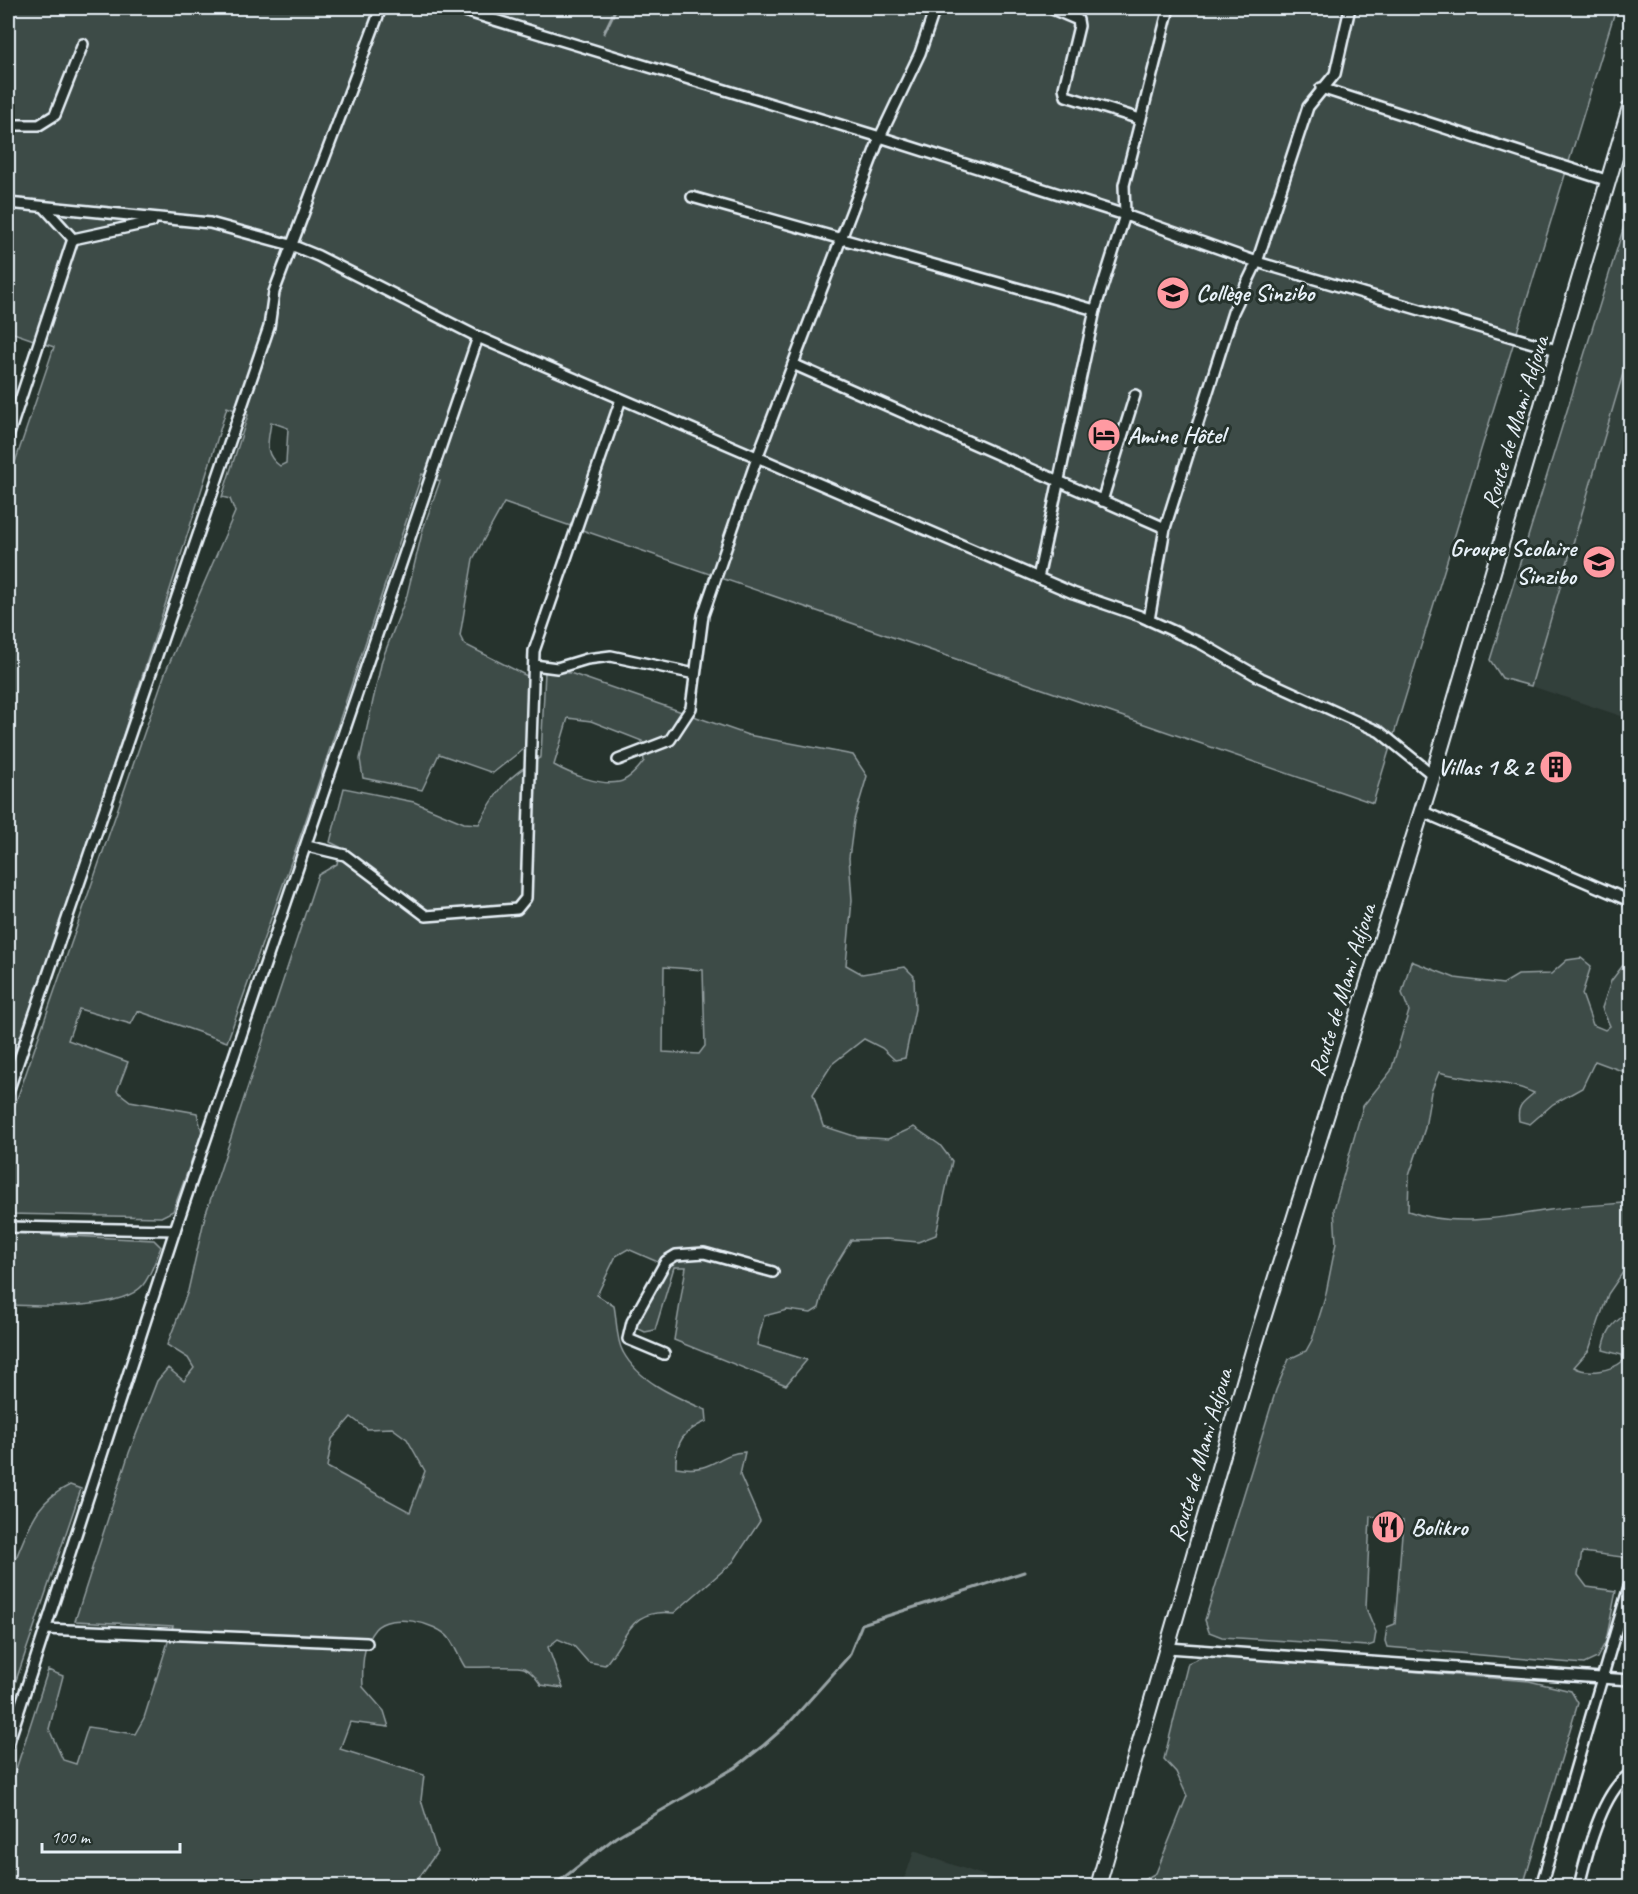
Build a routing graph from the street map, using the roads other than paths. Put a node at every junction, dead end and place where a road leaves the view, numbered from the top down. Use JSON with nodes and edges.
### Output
{"nodes":[{"id":1,"x":381,"y":8,"type":"edge"},
{"id":2,"x":456,"y":8,"type":"edge"},
{"id":3,"x":935,"y":8,"type":"edge"},
{"id":4,"x":1050,"y":8,"type":"edge"},
{"id":5,"x":1169,"y":8,"type":"edge"},
{"id":6,"x":1350,"y":8,"type":"edge"},
{"id":7,"x":84,"y":44,"type":"dead end"},
{"id":8,"x":1321,"y":88,"type":"junction"},
{"id":9,"x":1630,"y":107,"type":"edge"},
{"id":10,"x":1140,"y":119,"type":"junction"},
{"id":11,"x":8,"y":125,"type":"edge"},
{"id":12,"x":880,"y":137,"type":"junction"},
{"id":13,"x":1609,"y":182,"type":"junction"},
{"id":14,"x":692,"y":197,"type":"dead end"},
{"id":15,"x":8,"y":203,"type":"edge"},
{"id":16,"x":45,"y":208,"type":"junction"},
{"id":17,"x":1125,"y":215,"type":"junction"},
{"id":18,"x":162,"y":219,"type":"junction"},
{"id":19,"x":73,"y":239,"type":"junction"},
{"id":20,"x":841,"y":239,"type":"junction"},
{"id":21,"x":291,"y":245,"type":"junction"},
{"id":22,"x":1257,"y":262,"type":"junction"},
{"id":23,"x":1095,"y":310,"type":"junction"},
{"id":24,"x":478,"y":337,"type":"junction"},
{"id":25,"x":1560,"y":351,"type":"junction"},
{"id":26,"x":795,"y":365,"type":"junction"},
{"id":27,"x":1135,"y":395,"type":"dead end"},
{"id":28,"x":621,"y":399,"type":"junction"},
{"id":29,"x":8,"y":437,"type":"edge"},
{"id":30,"x":757,"y":458,"type":"junction"},
{"id":31,"x":1059,"y":483,"type":"junction"},
{"id":32,"x":1102,"y":501,"type":"junction"},
{"id":33,"x":1165,"y":528,"type":"junction"},
{"id":34,"x":1038,"y":578,"type":"junction"},
{"id":35,"x":1149,"y":620,"type":"junction"},
{"id":36,"x":534,"y":665,"type":"junction"},
{"id":37,"x":695,"y":674,"type":"junction"},
{"id":38,"x":618,"y":760,"type":"dead end"},
{"id":39,"x":1433,"y":775,"type":"junction"},
{"id":40,"x":1421,"y":811,"type":"junction"},
{"id":41,"x":307,"y":846,"type":"junction"},
{"id":42,"x":1630,"y":901,"type":"edge"},
{"id":43,"x":8,"y":1092,"type":"edge"},
{"id":44,"x":8,"y":1227,"type":"edge"},
{"id":45,"x":176,"y":1230,"type":"junction"},
{"id":46,"x":773,"y":1272,"type":"dead end"},
{"id":47,"x":664,"y":1354,"type":"dead end"},
{"id":48,"x":1630,"y":1583,"type":"edge"},
{"id":49,"x":45,"y":1629,"type":"junction"},
{"id":50,"x":368,"y":1643,"type":"dead end"},
{"id":51,"x":1168,"y":1648,"type":"junction"},
{"id":52,"x":1602,"y":1677,"type":"junction"},
{"id":53,"x":1630,"y":1680,"type":"edge"},
{"id":54,"x":8,"y":1744,"type":"edge"},
{"id":55,"x":1630,"y":1774,"type":"edge"},
{"id":56,"x":1098,"y":1887,"type":"edge"},
{"id":57,"x":1541,"y":1887,"type":"edge"},
{"id":58,"x":1579,"y":1887,"type":"edge"}],
"edges":[{"from":1,"to":21,"type":"street"},
{"from":2,"to":12,"type":"street"},
{"from":3,"to":12,"type":"street"},
{"from":4,"to":10,"type":"street"},
{"from":5,"to":10,"type":"street"},
{"from":6,"to":8,"type":"street"},
{"from":7,"to":11,"type":"street"},
{"from":8,"to":13,"type":"street"},
{"from":8,"to":22,"type":"street"},
{"from":9,"to":13,"type":"street","name":"Route de Mami Adjoua"},
{"from":10,"to":17,"type":"street"},
{"from":12,"to":17,"type":"street"},
{"from":12,"to":20,"type":"street"},
{"from":13,"to":25,"type":"street","name":"Route de Mami Adjoua"},
{"from":14,"to":20,"type":"street"},
{"from":15,"to":16,"type":"street"},
{"from":16,"to":18,"type":"street"},
{"from":16,"to":19,"type":"street"},
{"from":17,"to":22,"type":"street"},
{"from":17,"to":23,"type":"street"},
{"from":18,"to":19,"type":"street"},
{"from":18,"to":21,"type":"street"},
{"from":19,"to":29,"type":"street"},
{"from":20,"to":23,"type":"street"},
{"from":20,"to":26,"type":"street"},
{"from":21,"to":24,"type":"street"},
{"from":21,"to":43,"type":"street"},
{"from":22,"to":25,"type":"street"},
{"from":22,"to":33,"type":"street"},
{"from":23,"to":31,"type":"street"},
{"from":24,"to":28,"type":"street"},
{"from":24,"to":41,"type":"street"},
{"from":25,"to":39,"type":"street","name":"Route de Mami Adjoua"},
{"from":26,"to":30,"type":"street"},
{"from":26,"to":31,"type":"street"},
{"from":27,"to":32,"type":"street"},
{"from":28,"to":30,"type":"street"},
{"from":28,"to":36,"type":"street"},
{"from":30,"to":34,"type":"street"},
{"from":30,"to":37,"type":"street"},
{"from":31,"to":32,"type":"street"},
{"from":31,"to":34,"type":"street"},
{"from":32,"to":33,"type":"street"},
{"from":33,"to":35,"type":"street"},
{"from":34,"to":35,"type":"street"},
{"from":35,"to":39,"type":"street"},
{"from":36,"to":37,"type":"street"},
{"from":36,"to":41,"type":"street"},
{"from":37,"to":38,"type":"street"},
{"from":39,"to":40,"type":"street","name":"Route de Mami Adjoua"},
{"from":40,"to":42,"type":"street"},
{"from":40,"to":51,"type":"street","name":"Route de Mami Adjoua"},
{"from":41,"to":45,"type":"street"},
{"from":44,"to":45,"type":"street"},
{"from":45,"to":49,"type":"street"},
{"from":46,"to":47,"type":"street"},
{"from":48,"to":52,"type":"street"},
{"from":49,"to":50,"type":"street"},
{"from":49,"to":54,"type":"street"},
{"from":51,"to":52,"type":"street"},
{"from":51,"to":56,"type":"street","name":"Route de Mami Adjoua"},
{"from":52,"to":53,"type":"street"},
{"from":52,"to":57,"type":"street"},
{"from":55,"to":58,"type":"street"}]}
